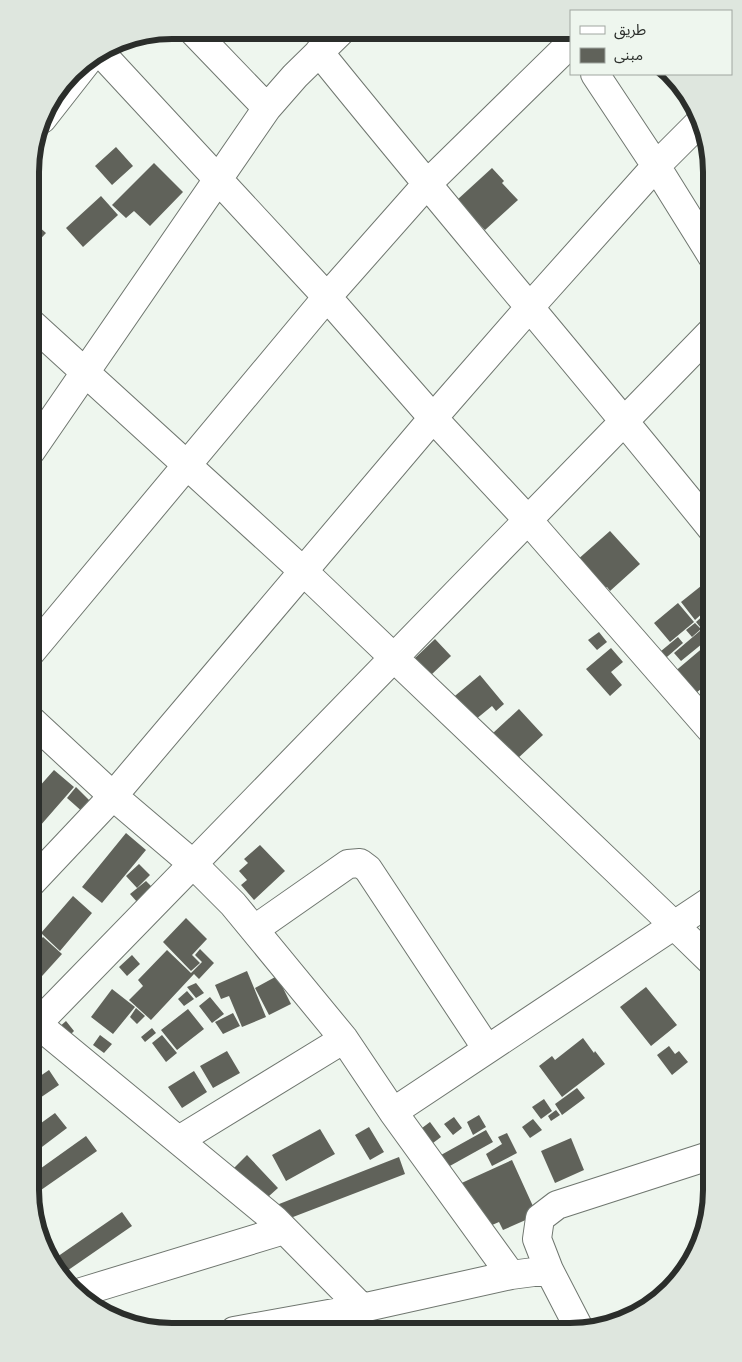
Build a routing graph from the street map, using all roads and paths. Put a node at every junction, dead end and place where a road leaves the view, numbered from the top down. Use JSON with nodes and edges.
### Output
{"nodes":[{"id":1,"x":201,"y":39,"type":"edge"},
{"id":2,"x":333,"y":39,"type":"edge"},
{"id":3,"x":570,"y":44,"type":"edge"},
{"id":4,"x":319,"y":52,"type":"junction"},
{"id":5,"x":105,"y":57,"type":"edge"},
{"id":6,"x":596,"y":75,"type":"edge"},
{"id":7,"x":267,"y":108,"type":"junction"},
{"id":8,"x":695,"y":127,"type":"edge"},
{"id":9,"x":656,"y":166,"type":"junction"},
{"id":10,"x":217,"y":179,"type":"junction"},
{"id":11,"x":426,"y":185,"type":"junction"},
{"id":12,"x":703,"y":242,"type":"edge"},
{"id":13,"x":327,"y":297,"type":"junction"},
{"id":14,"x":529,"y":308,"type":"junction"},
{"id":15,"x":39,"y":330,"type":"edge"},
{"id":16,"x":703,"y":340,"type":"edge"},
{"id":17,"x":85,"y":372,"type":"junction"},
{"id":18,"x":433,"y":418,"type":"junction"},
{"id":19,"x":625,"y":421,"type":"junction"},
{"id":20,"x":39,"y":439,"type":"edge"},
{"id":21,"x":187,"y":465,"type":"junction"},
{"id":22,"x":703,"y":518,"type":"edge"},
{"id":23,"x":527,"y":519,"type":"junction"},
{"id":24,"x":303,"y":571,"type":"junction"},
{"id":25,"x":39,"y":642,"type":"edge"},
{"id":26,"x":394,"y":656,"type":"junction"},
{"id":27,"x":703,"y":721,"type":"edge"},
{"id":28,"x":39,"y":728,"type":"edge"},
{"id":29,"x":112,"y":796,"type":"junction"},
{"id":30,"x":193,"y":864,"type":"junction"},
{"id":31,"x":39,"y":874,"type":"edge"},
{"id":32,"x":703,"y":906,"type":"edge"},
{"id":33,"x":675,"y":926,"type":"junction"},
{"id":34,"x":255,"y":929,"type":"junction"},
{"id":35,"x":703,"y":953,"type":"edge"},
{"id":36,"x":39,"y":1016,"type":"edge"},
{"id":37,"x":39,"y":1025,"type":"edge"},
{"id":38,"x":344,"y":1039,"type":"junction"},
{"id":39,"x":487,"y":1050,"type":"junction"},
{"id":40,"x":393,"y":1112,"type":"junction"},
{"id":41,"x":178,"y":1140,"type":"junction"},
{"id":42,"x":703,"y":1158,"type":"edge"},
{"id":43,"x":284,"y":1230,"type":"junction"},
{"id":44,"x":548,"y":1270,"type":"junction"},
{"id":45,"x":511,"y":1275,"type":"junction"},
{"id":46,"x":85,"y":1291,"type":"edge"},
{"id":47,"x":362,"y":1308,"type":"junction"},
{"id":48,"x":279,"y":1323,"type":"edge"},
{"id":49,"x":576,"y":1323,"type":"edge"}],
"edges":[{"from":1,"to":7,"type":"street"},
{"from":2,"to":4,"type":"street"},
{"from":3,"to":11,"type":"street"},
{"from":4,"to":7,"type":"street"},
{"from":4,"to":11,"type":"street"},
{"from":5,"to":10,"type":"street"},
{"from":6,"to":9,"type":"street"},
{"from":7,"to":10,"type":"street"},
{"from":8,"to":9,"type":"street"},
{"from":9,"to":12,"type":"street"},
{"from":9,"to":14,"type":"street"},
{"from":10,"to":13,"type":"street"},
{"from":10,"to":17,"type":"street"},
{"from":11,"to":13,"type":"street"},
{"from":11,"to":14,"type":"street"},
{"from":13,"to":18,"type":"street"},
{"from":13,"to":21,"type":"street"},
{"from":14,"to":18,"type":"street"},
{"from":14,"to":19,"type":"street"},
{"from":15,"to":17,"type":"street"},
{"from":16,"to":19,"type":"street"},
{"from":17,"to":20,"type":"street"},
{"from":17,"to":21,"type":"street"},
{"from":18,"to":23,"type":"street"},
{"from":18,"to":24,"type":"street"},
{"from":19,"to":22,"type":"street"},
{"from":19,"to":23,"type":"street"},
{"from":21,"to":24,"type":"street"},
{"from":21,"to":25,"type":"street"},
{"from":23,"to":26,"type":"street"},
{"from":23,"to":27,"type":"street"},
{"from":24,"to":26,"type":"street"},
{"from":24,"to":29,"type":"street"},
{"from":26,"to":30,"type":"street"},
{"from":26,"to":33,"type":"street"},
{"from":28,"to":29,"type":"street"},
{"from":29,"to":30,"type":"street"},
{"from":29,"to":31,"type":"street"},
{"from":30,"to":34,"type":"street"},
{"from":30,"to":36,"type":"street"},
{"from":32,"to":33,"type":"street"},
{"from":33,"to":35,"type":"street"},
{"from":33,"to":39,"type":"street"},
{"from":34,"to":38,"type":"street"},
{"from":34,"to":39,"type":"street"},
{"from":37,"to":41,"type":"street"},
{"from":38,"to":40,"type":"street"},
{"from":38,"to":41,"type":"street"},
{"from":39,"to":40,"type":"street"},
{"from":40,"to":45,"type":"street"},
{"from":41,"to":43,"type":"street"},
{"from":42,"to":44,"type":"street"},
{"from":43,"to":46,"type":"street"},
{"from":43,"to":47,"type":"street"},
{"from":44,"to":45,"type":"street"},
{"from":44,"to":49,"type":"street"},
{"from":45,"to":47,"type":"street"},
{"from":47,"to":48,"type":"street"}]}
